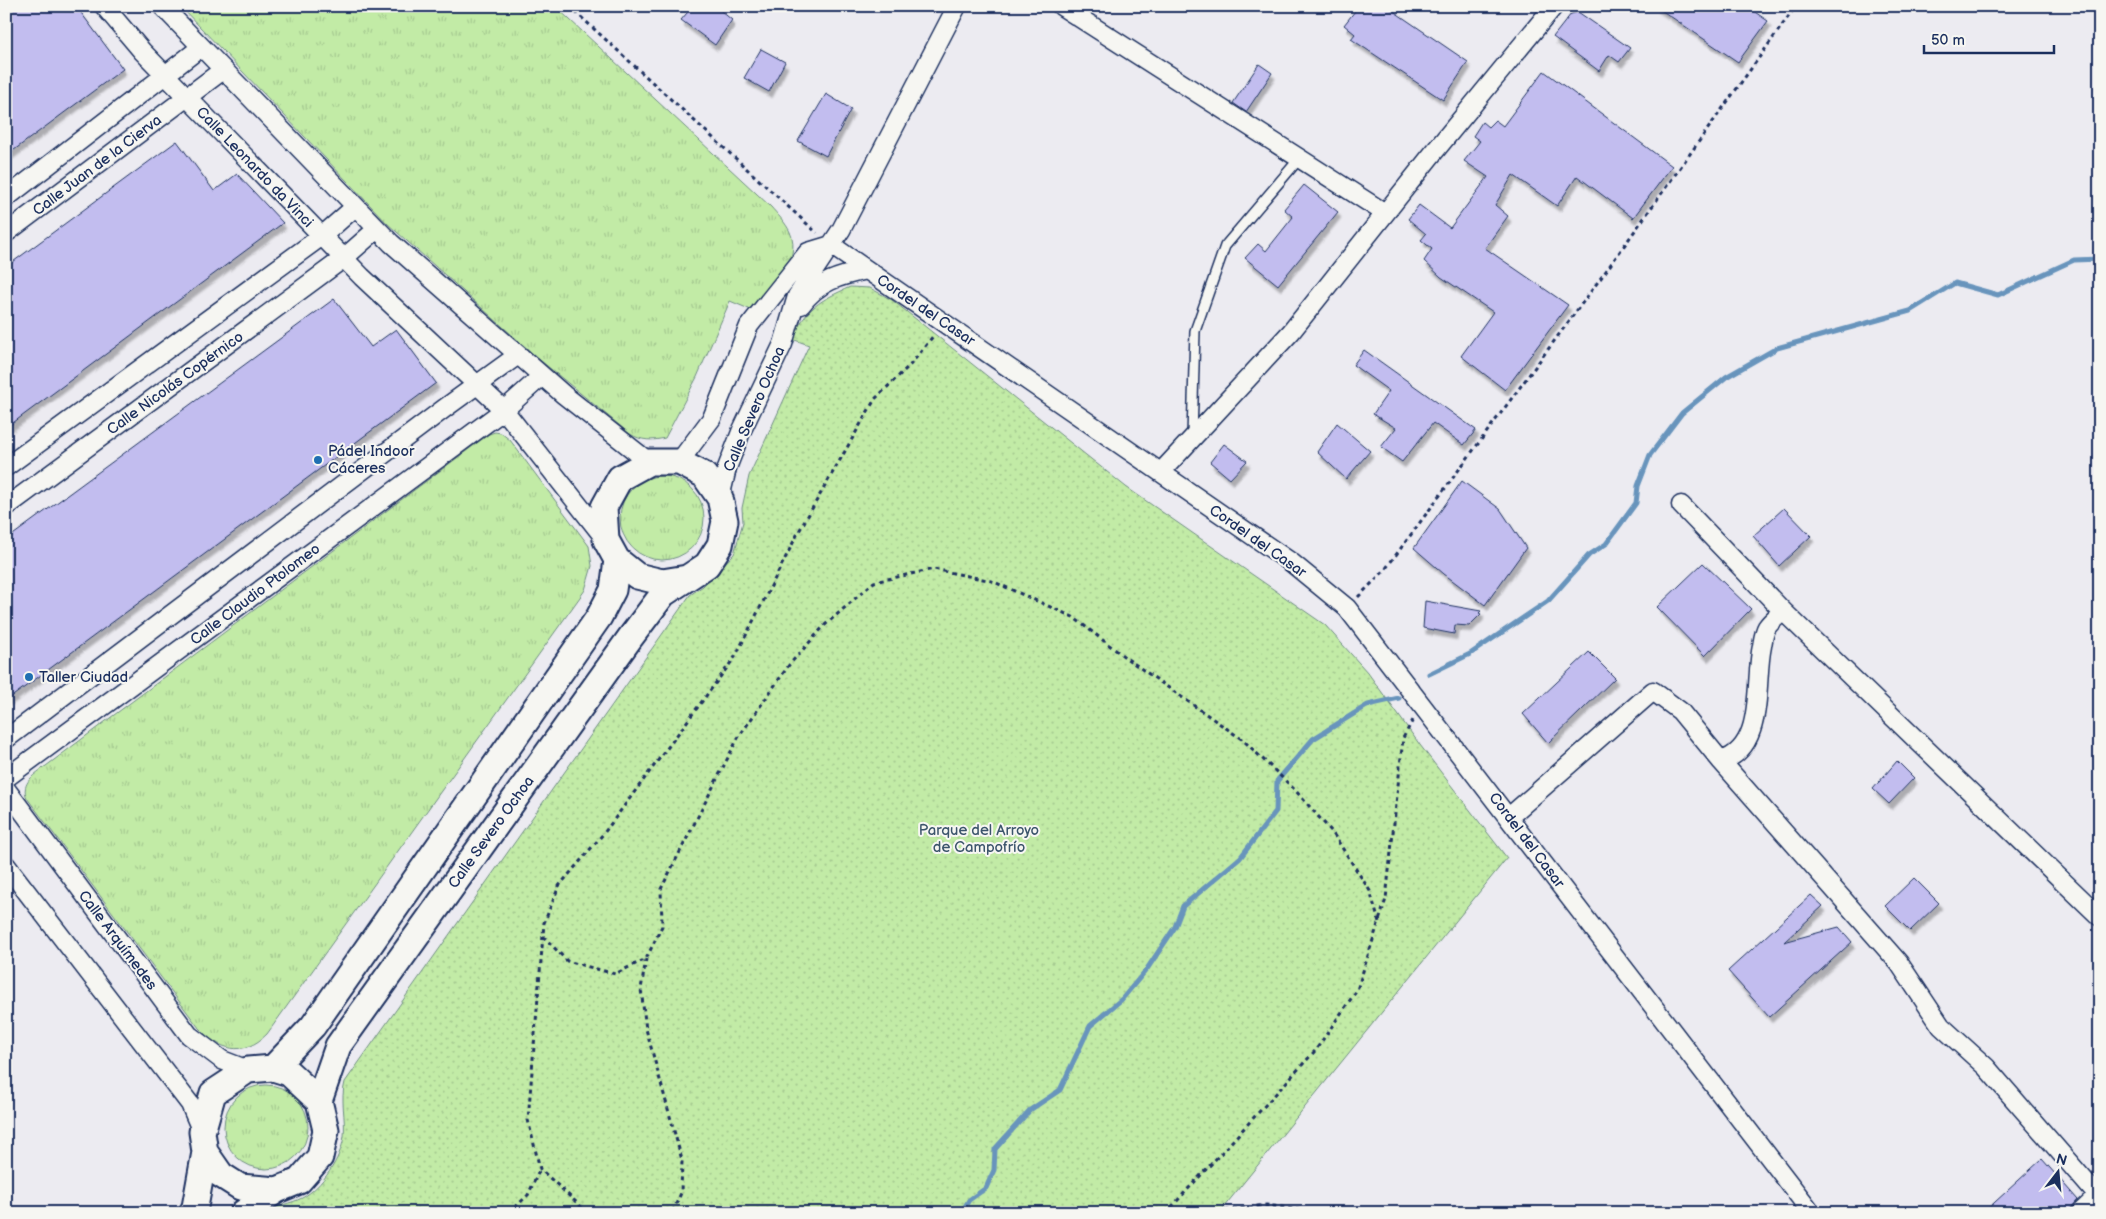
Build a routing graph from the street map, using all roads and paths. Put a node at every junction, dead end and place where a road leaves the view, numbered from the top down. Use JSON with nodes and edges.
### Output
{"nodes":[{"id":1,"x":104,"y":6,"type":"edge"},
{"id":2,"x":162,"y":6,"type":"edge"},
{"id":3,"x":569,"y":6,"type":"edge"},
{"id":4,"x":957,"y":6,"type":"edge"},
{"id":5,"x":1061,"y":6,"type":"edge"},
{"id":6,"x":1554,"y":6,"type":"edge"},
{"id":7,"x":1796,"y":6,"type":"edge"},
{"id":8,"x":200,"y":48,"type":"junction"},
{"id":9,"x":223,"y":70,"type":"junction"},
{"id":10,"x":166,"y":76,"type":"junction"},
{"id":11,"x":188,"y":98,"type":"junction"},
{"id":12,"x":1299,"y":159,"type":"junction"},
{"id":13,"x":6,"y":198,"type":"edge"},
{"id":14,"x":355,"y":206,"type":"junction"},
{"id":15,"x":1385,"y":214,"type":"junction"},
{"id":16,"x":377,"y":229,"type":"junction"},
{"id":17,"x":6,"y":233,"type":"edge"},
{"id":18,"x":322,"y":236,"type":"junction"},
{"id":19,"x":831,"y":245,"type":"junction"},
{"id":20,"x":344,"y":258,"type":"junction"},
{"id":21,"x":867,"y":270,"type":"junction"},
{"id":22,"x":763,"y":309,"type":"junction"},
{"id":23,"x":789,"y":321,"type":"junction"},
{"id":24,"x":944,"y":323,"type":"junction"},
{"id":25,"x":518,"y":355,"type":"junction"},
{"id":26,"x":542,"y":376,"type":"junction"},
{"id":27,"x":476,"y":385,"type":"junction"},
{"id":28,"x":504,"y":410,"type":"junction"},
{"id":29,"x":1192,"y":437,"type":"junction"},
{"id":30,"x":649,"y":462,"type":"junction"},
{"id":31,"x":679,"y":462,"type":"junction"},
{"id":32,"x":6,"y":467,"type":"edge"},
{"id":33,"x":1161,"y":472,"type":"junction"},
{"id":34,"x":720,"y":498,"type":"junction"},
{"id":35,"x":1681,"y":505,"type":"dead end"},
{"id":36,"x":6,"y":507,"type":"edge"},
{"id":37,"x":611,"y":550,"type":"junction"},
{"id":38,"x":687,"y":578,"type":"junction"},
{"id":39,"x":1348,"y":608,"type":"junction"},
{"id":40,"x":1784,"y":611,"type":"junction"},
{"id":41,"x":1422,"y":704,"type":"junction"},
{"id":42,"x":6,"y":739,"type":"edge"},
{"id":43,"x":1721,"y":761,"type":"junction"},
{"id":44,"x":6,"y":778,"type":"edge"},
{"id":45,"x":6,"y":790,"type":"edge"},
{"id":46,"x":1510,"y":818,"type":"junction"},
{"id":47,"x":6,"y":865,"type":"edge"},
{"id":48,"x":2100,"y":917,"type":"edge"},
{"id":49,"x":1379,"y":922,"type":"junction"},
{"id":50,"x":544,"y":936,"type":"junction"},
{"id":51,"x":646,"y":959,"type":"junction"},
{"id":52,"x":273,"y":1068,"type":"junction"},
{"id":53,"x":248,"y":1070,"type":"junction"},
{"id":54,"x":319,"y":1101,"type":"junction"},
{"id":55,"x":203,"y":1142,"type":"junction"},
{"id":56,"x":540,"y":1169,"type":"junction"},
{"id":57,"x":278,"y":1190,"type":"junction"},
{"id":58,"x":2099,"y":1195,"type":"edge"},
{"id":59,"x":192,"y":1213,"type":"edge"},
{"id":60,"x":243,"y":1213,"type":"edge"},
{"id":61,"x":509,"y":1213,"type":"edge"},
{"id":62,"x":588,"y":1213,"type":"edge"},
{"id":63,"x":672,"y":1213,"type":"edge"},
{"id":64,"x":1166,"y":1213,"type":"edge"},
{"id":65,"x":1209,"y":1213,"type":"edge"},
{"id":66,"x":1322,"y":1213,"type":"edge"},
{"id":67,"x":1812,"y":1213,"type":"edge"},
{"id":68,"x":2080,"y":1213,"type":"edge"}],
"edges":[{"from":1,"to":10,"type":"street","name":"Calle Leonardo da Vinci"},
{"from":2,"to":8,"type":"street"},
{"from":3,"to":19,"type":"path"},
{"from":4,"to":19,"type":"street","name":"Calle Severo Ochoa"},
{"from":5,"to":12,"type":"street"},
{"from":6,"to":15,"type":"street"},
{"from":7,"to":39,"type":"path"},
{"from":8,"to":9,"type":"street"},
{"from":8,"to":10,"type":"street"},
{"from":9,"to":11,"type":"street","name":"Calle Leonardo da Vinci"},
{"from":9,"to":14,"type":"street"},
{"from":10,"to":11,"type":"street","name":"Calle Leonardo da Vinci"},
{"from":10,"to":13,"type":"street","name":"Calle Juan de la Cierva"},
{"from":11,"to":17,"type":"street","name":"Calle Juan de la Cierva"},
{"from":11,"to":18,"type":"street","name":"Calle Leonardo da Vinci"},
{"from":12,"to":15,"type":"street"},
{"from":12,"to":29,"type":"lane"},
{"from":14,"to":16,"type":"street"},
{"from":14,"to":18,"type":"street","name":"Calle Leonardo da Vinci"},
{"from":15,"to":29,"type":"street"},
{"from":16,"to":20,"type":"street"},
{"from":16,"to":25,"type":"street"},
{"from":18,"to":20,"type":"street","name":"Calle Leonardo da Vinci"},
{"from":18,"to":32,"type":"street"},
{"from":19,"to":21,"type":"street","name":"Cordel del Casar"},
{"from":19,"to":22,"type":"street"},
{"from":19,"to":23,"type":"street","name":"Calle Severo Ochoa"},
{"from":20,"to":27,"type":"street","name":"Calle Leonardo da Vinci"},
{"from":20,"to":36,"type":"street","name":"Calle Nicolás Copérnico"},
{"from":21,"to":23,"type":"street","name":"Calle Severo Ochoa"},
{"from":21,"to":24,"type":"street","name":"Cordel del Casar"},
{"from":22,"to":23,"type":"street"},
{"from":22,"to":31,"type":"street"},
{"from":23,"to":34,"type":"street","name":"Calle Severo Ochoa"},
{"from":24,"to":33,"type":"street","name":"Cordel del Casar"},
{"from":24,"to":50,"type":"path"},
{"from":25,"to":26,"type":"street"},
{"from":25,"to":27,"type":"street"},
{"from":26,"to":28,"type":"street"},
{"from":26,"to":30,"type":"street"},
{"from":27,"to":28,"type":"street","name":"Calle Leonardo da Vinci"},
{"from":27,"to":42,"type":"street"},
{"from":28,"to":37,"type":"street","name":"Calle Leonardo da Vinci"},
{"from":28,"to":44,"type":"street","name":"Calle Claudio Ptolomeo"},
{"from":29,"to":33,"type":"street"},
{"from":30,"to":31,"type":"main road"},
{"from":30,"to":37,"type":"main road"},
{"from":31,"to":34,"type":"main road"},
{"from":33,"to":39,"type":"street","name":"Cordel del Casar"},
{"from":34,"to":38,"type":"main road"},
{"from":35,"to":40,"type":"street"},
{"from":37,"to":38,"type":"main road"},
{"from":37,"to":52,"type":"main road"},
{"from":38,"to":54,"type":"main road","name":"Calle Severo Ochoa"},
{"from":39,"to":41,"type":"street","name":"Cordel del Casar"},
{"from":40,"to":43,"type":"street"},
{"from":40,"to":48,"type":"street"},
{"from":41,"to":46,"type":"street","name":"Cordel del Casar"},
{"from":41,"to":49,"type":"path"},
{"from":43,"to":46,"type":"street"},
{"from":43,"to":58,"type":"street"},
{"from":45,"to":53,"type":"street","name":"Calle Arquímedes"},
{"from":46,"to":67,"type":"street","name":"Cordel del Casar"},
{"from":47,"to":55,"type":"street"},
{"from":49,"to":51,"type":"path"},
{"from":49,"to":64,"type":"path"},
{"from":50,"to":51,"type":"path"},
{"from":50,"to":56,"type":"path"},
{"from":51,"to":63,"type":"path"},
{"from":52,"to":53,"type":"main road"},
{"from":52,"to":54,"type":"main road"},
{"from":53,"to":55,"type":"main road"},
{"from":54,"to":57,"type":"main road"},
{"from":55,"to":57,"type":"main road"},
{"from":55,"to":59,"type":"main road"},
{"from":56,"to":61,"type":"path"},
{"from":56,"to":62,"type":"path"},
{"from":57,"to":60,"type":"main road"},
{"from":58,"to":68,"type":"street"},
{"from":65,"to":66,"type":"path"}]}
